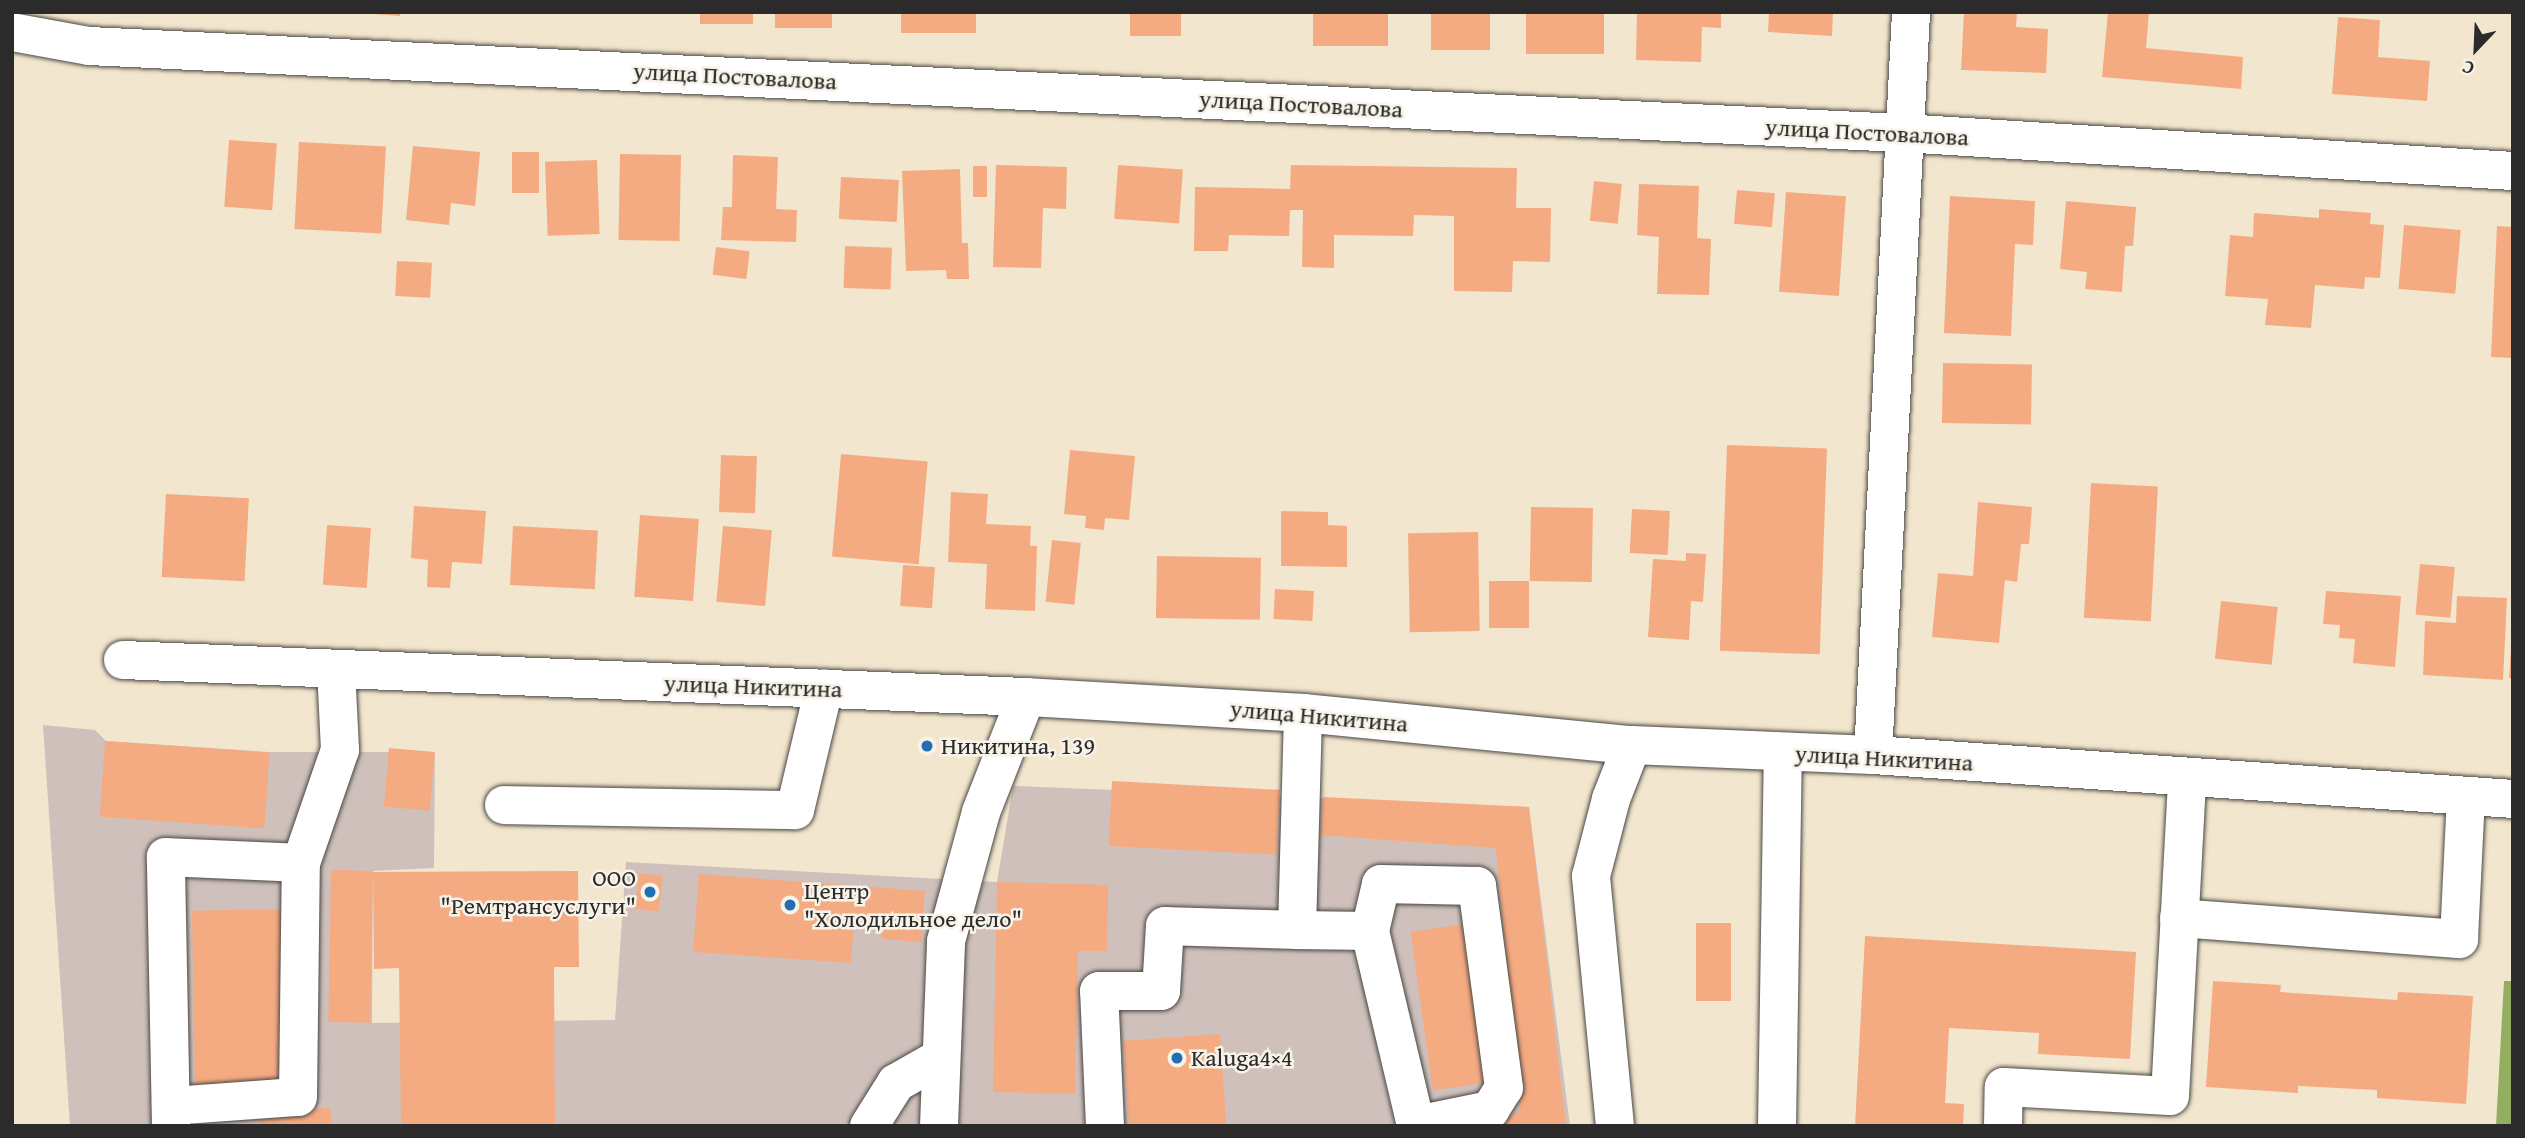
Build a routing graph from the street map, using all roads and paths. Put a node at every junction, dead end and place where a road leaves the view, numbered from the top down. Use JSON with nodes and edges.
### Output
{"nodes":[{"id":1,"x":1911,"y":12,"type":"edge"},
{"id":2,"x":12,"y":32,"type":"edge"},
{"id":3,"x":1902,"y":133,"type":"junction"},
{"id":4,"x":2513,"y":171,"type":"edge"},
{"id":5,"x":123,"y":660,"type":"dead end"},
{"id":6,"x":336,"y":670,"type":"junction"},
{"id":7,"x":824,"y":688,"type":"junction"},
{"id":8,"x":1026,"y":697,"type":"junction"},
{"id":9,"x":1303,"y":713,"type":"junction"},
{"id":10,"x":1632,"y":745,"type":"junction"},
{"id":11,"x":1783,"y":753,"type":"junction"},
{"id":12,"x":1873,"y":755,"type":"junction"},
{"id":13,"x":2187,"y":779,"type":"junction"},
{"id":14,"x":2466,"y":796,"type":"junction"},
{"id":15,"x":2513,"y":799,"type":"edge"},
{"id":16,"x":504,"y":805,"type":"dead end"},
{"id":17,"x":301,"y":863,"type":"junction"},
{"id":18,"x":2179,"y":918,"type":"junction"},
{"id":19,"x":1297,"y":930,"type":"junction"},
{"id":20,"x":1370,"y":931,"type":"junction"},
{"id":21,"x":940,"y":1058,"type":"junction"},
{"id":22,"x":171,"y":1116,"type":"edge"},
{"id":23,"x":869,"y":1126,"type":"edge"},
{"id":24,"x":939,"y":1126,"type":"edge"},
{"id":25,"x":1105,"y":1126,"type":"edge"},
{"id":26,"x":1615,"y":1126,"type":"edge"},
{"id":27,"x":1777,"y":1126,"type":"edge"},
{"id":28,"x":2003,"y":1126,"type":"edge"}],
"edges":[{"from":1,"to":3,"type":"street"},
{"from":2,"to":3,"type":"street","name":"улица Постовалова"},
{"from":3,"to":4,"type":"street","name":"улица Постовалова"},
{"from":3,"to":12,"type":"street"},
{"from":5,"to":6,"type":"street","name":"улица Никитина"},
{"from":6,"to":7,"type":"street","name":"улица Никитина"},
{"from":6,"to":17,"type":"street"},
{"from":7,"to":8,"type":"street","name":"улица Никитина"},
{"from":7,"to":16,"type":"street"},
{"from":8,"to":9,"type":"street","name":"улица Никитина"},
{"from":8,"to":21,"type":"street"},
{"from":9,"to":10,"type":"street","name":"улица Никитина"},
{"from":9,"to":19,"type":"street"},
{"from":10,"to":11,"type":"street","name":"улица Никитина"},
{"from":10,"to":26,"type":"street"},
{"from":11,"to":12,"type":"street","name":"улица Никитина"},
{"from":11,"to":27,"type":"street"},
{"from":12,"to":13,"type":"street","name":"улица Никитина"},
{"from":13,"to":14,"type":"street","name":"улица Никитина"},
{"from":13,"to":18,"type":"street"},
{"from":14,"to":15,"type":"street","name":"улица Никитина"},
{"from":14,"to":18,"type":"street"},
{"from":17,"to":22,"type":"street"},
{"from":17,"to":22,"type":"street"},
{"from":18,"to":28,"type":"street"},
{"from":19,"to":20,"type":"street"},
{"from":19,"to":25,"type":"street"},
{"from":20,"to":20,"type":"street"},
{"from":21,"to":23,"type":"street"},
{"from":21,"to":24,"type":"street"}]}
